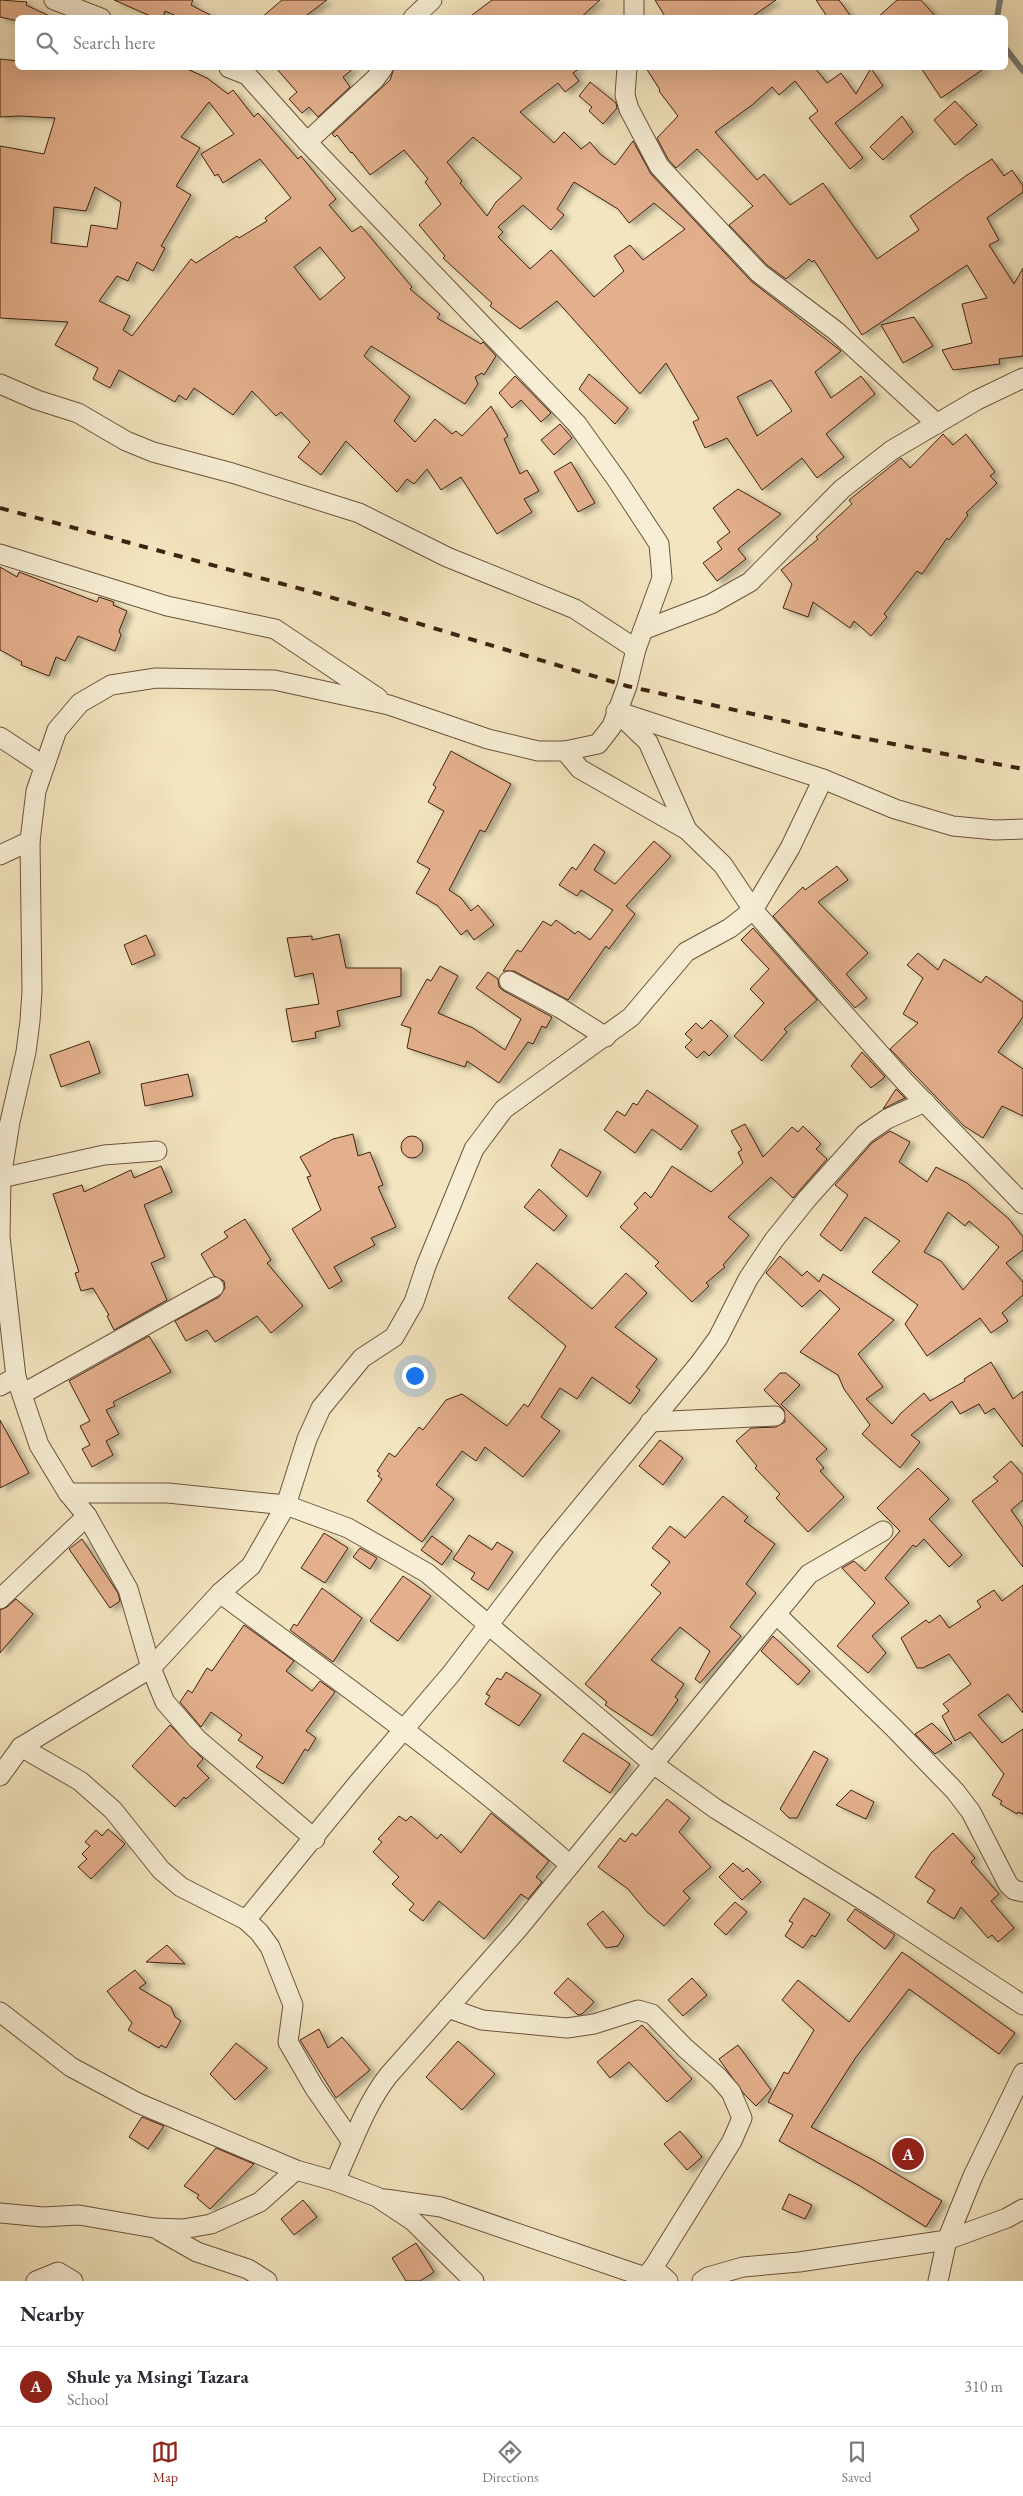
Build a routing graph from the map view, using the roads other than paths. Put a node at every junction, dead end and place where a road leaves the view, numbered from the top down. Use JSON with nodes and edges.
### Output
{"nodes":[{"id":1,"x":54,"y":0,"type":"edge"},
{"id":2,"x":432,"y":0,"type":"edge"},
{"id":3,"x":634,"y":0,"type":"edge"},
{"id":4,"x":93,"y":15,"type":"edge"},
{"id":5,"x":416,"y":15,"type":"edge"},
{"id":6,"x":634,"y":15,"type":"edge"},
{"id":7,"x":234,"y":70,"type":"edge"},
{"id":8,"x":381,"y":70,"type":"edge"},
{"id":9,"x":626,"y":70,"type":"edge"},
{"id":10,"x":307,"y":142,"type":"junction"},
{"id":11,"x":1023,"y":378,"type":"edge"},
{"id":12,"x":0,"y":384,"type":"edge"},
{"id":13,"x":937,"y":424,"type":"junction"},
{"id":14,"x":0,"y":554,"type":"edge"},
{"id":15,"x":643,"y":630,"type":"junction"},
{"id":16,"x":636,"y":649,"type":"junction"},
{"id":17,"x":389,"y":705,"type":"junction"},
{"id":18,"x":616,"y":711,"type":"junction"},
{"id":19,"x":0,"y":737,"type":"edge"},
{"id":20,"x":565,"y":751,"type":"junction"},
{"id":21,"x":44,"y":766,"type":"junction"},
{"id":22,"x":823,"y":778,"type":"junction"},
{"id":23,"x":1023,"y":829,"type":"edge"},
{"id":24,"x":687,"y":830,"type":"junction"},
{"id":25,"x":30,"y":841,"type":"junction"},
{"id":26,"x":0,"y":855,"type":"edge"},
{"id":27,"x":753,"y":910,"type":"junction"},
{"id":28,"x":509,"y":981,"type":"dead end"},
{"id":29,"x":606,"y":1037,"type":"junction"},
{"id":30,"x":925,"y":1102,"type":"junction"},
{"id":31,"x":5,"y":1133,"type":"edge"},
{"id":32,"x":156,"y":1151,"type":"dead end"},
{"id":33,"x":1,"y":1178,"type":"edge"},
{"id":34,"x":1023,"y":1204,"type":"edge"},
{"id":35,"x":214,"y":1287,"type":"dead end"},
{"id":36,"x":13,"y":1385,"type":"edge"},
{"id":37,"x":775,"y":1416,"type":"dead end"},
{"id":38,"x":650,"y":1422,"type":"junction"},
{"id":39,"x":68,"y":1493,"type":"junction"},
{"id":40,"x":286,"y":1505,"type":"junction"},
{"id":41,"x":87,"y":1516,"type":"junction"},
{"id":42,"x":883,"y":1531,"type":"dead end"},
{"id":43,"x":220,"y":1593,"type":"junction"},
{"id":44,"x":0,"y":1599,"type":"edge"},
{"id":45,"x":778,"y":1615,"type":"junction"},
{"id":46,"x":490,"y":1626,"type":"junction"},
{"id":47,"x":151,"y":1668,"type":"junction"},
{"id":48,"x":405,"y":1728,"type":"junction"},
{"id":49,"x":21,"y":1747,"type":"junction"},
{"id":50,"x":652,"y":1763,"type":"junction"},
{"id":51,"x":3,"y":1765,"type":"edge"},
{"id":52,"x":314,"y":1839,"type":"junction"},
{"id":53,"x":570,"y":1865,"type":"junction"},
{"id":54,"x":1023,"y":1892,"type":"edge"},
{"id":55,"x":246,"y":1920,"type":"junction"},
{"id":56,"x":1023,"y":2005,"type":"edge"},
{"id":57,"x":448,"y":2008,"type":"junction"},
{"id":58,"x":0,"y":2012,"type":"edge"},
{"id":59,"x":1023,"y":2073,"type":"edge"},
{"id":60,"x":352,"y":2142,"type":"junction"},
{"id":61,"x":296,"y":2170,"type":"junction"},
{"id":62,"x":335,"y":2181,"type":"junction"},
{"id":63,"x":377,"y":2197,"type":"junction"},
{"id":64,"x":1023,"y":2209,"type":"edge"},
{"id":65,"x":0,"y":2213,"type":"edge"},
{"id":66,"x":154,"y":2228,"type":"junction"},
{"id":67,"x":947,"y":2240,"type":"junction"},
{"id":68,"x":653,"y":2268,"type":"junction"},
{"id":69,"x":36,"y":2281,"type":"edge"},
{"id":70,"x":73,"y":2281,"type":"edge"},
{"id":71,"x":267,"y":2281,"type":"edge"},
{"id":72,"x":474,"y":2281,"type":"edge"},
{"id":73,"x":668,"y":2281,"type":"edge"},
{"id":74,"x":702,"y":2281,"type":"edge"},
{"id":75,"x":938,"y":2281,"type":"edge"}],
"edges":[{"from":1,"to":4,"type":"street"},
{"from":2,"to":5,"type":"street"},
{"from":3,"to":6,"type":"street"},
{"from":7,"to":10,"type":"street"},
{"from":8,"to":10,"type":"street"},
{"from":9,"to":13,"type":"street"},
{"from":10,"to":15,"type":"street"},
{"from":11,"to":13,"type":"street"},
{"from":12,"to":16,"type":"street"},
{"from":13,"to":15,"type":"street"},
{"from":14,"to":17,"type":"street"},
{"from":15,"to":16,"type":"street"},
{"from":16,"to":18,"type":"street"},
{"from":17,"to":20,"type":"street"},
{"from":17,"to":21,"type":"street"},
{"from":18,"to":20,"type":"street"},
{"from":18,"to":22,"type":"street"},
{"from":18,"to":24,"type":"street"},
{"from":19,"to":21,"type":"street"},
{"from":20,"to":24,"type":"street"},
{"from":21,"to":25,"type":"street"},
{"from":22,"to":23,"type":"street"},
{"from":22,"to":27,"type":"street"},
{"from":24,"to":27,"type":"street"},
{"from":25,"to":26,"type":"street"},
{"from":25,"to":31,"type":"street"},
{"from":27,"to":29,"type":"street"},
{"from":27,"to":30,"type":"street"},
{"from":28,"to":29,"type":"street"},
{"from":29,"to":40,"type":"street"},
{"from":30,"to":34,"type":"street"},
{"from":30,"to":38,"type":"street"},
{"from":31,"to":33,"type":"street"},
{"from":32,"to":33,"type":"street"},
{"from":33,"to":36,"type":"street"},
{"from":35,"to":36,"type":"street"},
{"from":36,"to":39,"type":"street"},
{"from":37,"to":38,"type":"street"},
{"from":38,"to":46,"type":"street"},
{"from":39,"to":40,"type":"street"},
{"from":39,"to":41,"type":"street"},
{"from":40,"to":43,"type":"street"},
{"from":40,"to":46,"type":"street"},
{"from":41,"to":44,"type":"street"},
{"from":41,"to":47,"type":"street"},
{"from":42,"to":45,"type":"street"},
{"from":43,"to":47,"type":"street"},
{"from":43,"to":48,"type":"street"},
{"from":45,"to":50,"type":"street"},
{"from":45,"to":54,"type":"street"},
{"from":46,"to":48,"type":"street"},
{"from":46,"to":50,"type":"street"},
{"from":47,"to":49,"type":"street"},
{"from":47,"to":52,"type":"street"},
{"from":48,"to":52,"type":"street"},
{"from":48,"to":53,"type":"street"},
{"from":49,"to":51,"type":"street"},
{"from":49,"to":55,"type":"street"},
{"from":50,"to":53,"type":"street"},
{"from":50,"to":56,"type":"street"},
{"from":52,"to":55,"type":"street"},
{"from":53,"to":57,"type":"street"},
{"from":55,"to":60,"type":"street"},
{"from":57,"to":60,"type":"street"},
{"from":57,"to":68,"type":"street"},
{"from":58,"to":61,"type":"street"},
{"from":59,"to":67,"type":"street"},
{"from":60,"to":62,"type":"street"},
{"from":61,"to":62,"type":"street"},
{"from":61,"to":66,"type":"street"},
{"from":62,"to":63,"type":"street"},
{"from":63,"to":68,"type":"street"},
{"from":63,"to":72,"type":"street"},
{"from":64,"to":67,"type":"street"},
{"from":65,"to":66,"type":"street"},
{"from":66,"to":71,"type":"street"},
{"from":67,"to":74,"type":"street"},
{"from":67,"to":75,"type":"street"},
{"from":68,"to":73,"type":"street"},
{"from":69,"to":70,"type":"street"}]}
